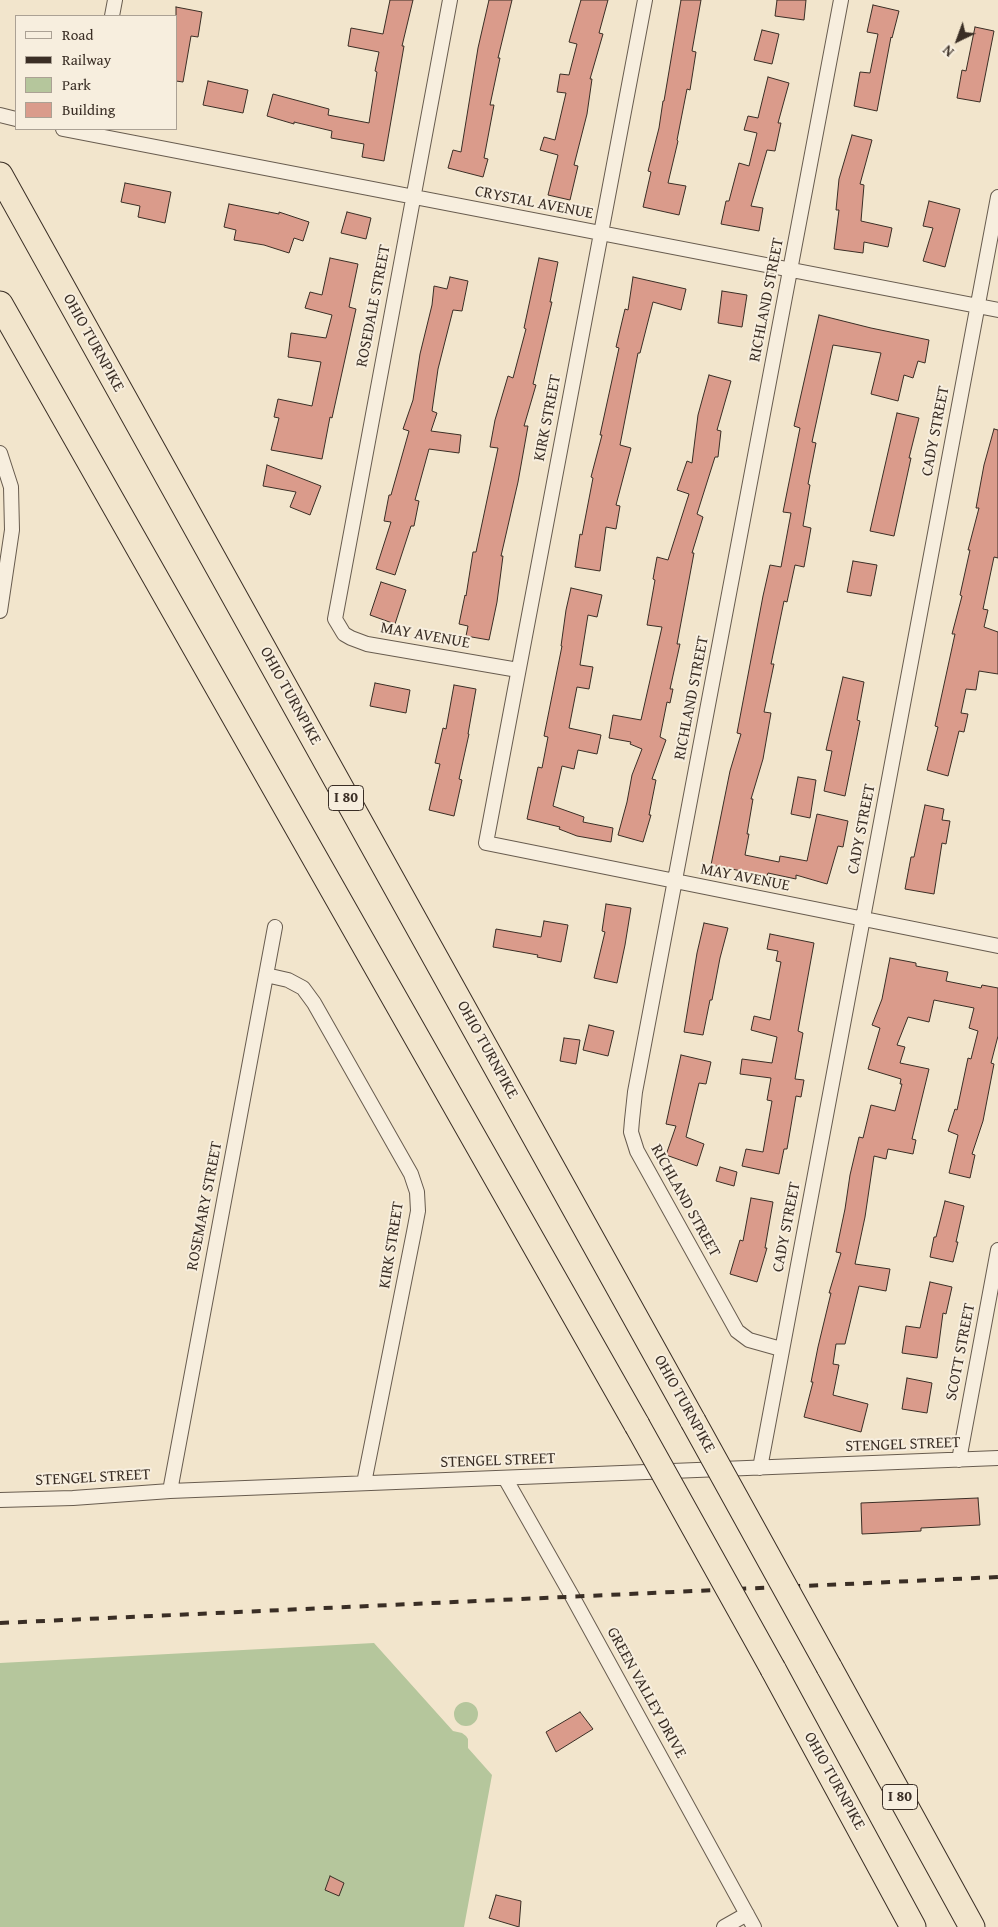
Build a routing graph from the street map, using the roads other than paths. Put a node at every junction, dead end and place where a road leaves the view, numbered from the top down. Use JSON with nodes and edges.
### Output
{"nodes":[{"id":1,"x":115,"y":0,"type":"edge"},
{"id":2,"x":450,"y":0,"type":"edge"},
{"id":3,"x":645,"y":0,"type":"edge"},
{"id":4,"x":841,"y":0,"type":"edge"},
{"id":5,"x":112,"y":15,"type":"edge"},
{"id":6,"x":0,"y":115,"type":"edge"},
{"id":7,"x":15,"y":119,"type":"edge"},
{"id":8,"x":72,"y":130,"type":"edge"},
{"id":9,"x":90,"y":132,"type":"edge"},
{"id":10,"x":0,"y":175,"type":"edge"},
{"id":11,"x":413,"y":197,"type":"junction"},
{"id":12,"x":998,"y":198,"type":"edge"},
{"id":13,"x":601,"y":234,"type":"junction"},
{"id":14,"x":790,"y":270,"type":"junction"},
{"id":15,"x":0,"y":304,"type":"edge"},
{"id":16,"x":978,"y":306,"type":"junction"},
{"id":17,"x":998,"y":310,"type":"edge"},
{"id":18,"x":0,"y":453,"type":"edge"},
{"id":19,"x":0,"y":610,"type":"edge"},
{"id":20,"x":335,"y":619,"type":"joint"},
{"id":21,"x":518,"y":670,"type":"junction"},
{"id":22,"x":486,"y":843,"type":"joint"},
{"id":23,"x":676,"y":882,"type":"junction"},
{"id":24,"x":863,"y":920,"type":"junction"},
{"id":25,"x":275,"y":927,"type":"dead end"},
{"id":26,"x":998,"y":946,"type":"edge"},
{"id":27,"x":266,"y":976,"type":"junction"},
{"id":28,"x":998,"y":1250,"type":"edge"},
{"id":29,"x":781,"y":1349,"type":"junction"},
{"id":30,"x":998,"y":1458,"type":"edge"},
{"id":31,"x":959,"y":1460,"type":"junction"},
{"id":32,"x":760,"y":1468,"type":"junction"},
{"id":33,"x":505,"y":1478,"type":"junction"},
{"id":34,"x":364,"y":1484,"type":"junction"},
{"id":35,"x":170,"y":1491,"type":"junction"},
{"id":36,"x":0,"y":1500,"type":"edge"},
{"id":37,"x":747,"y":1914,"type":"junction"},
{"id":38,"x":724,"y":1927,"type":"edge"},
{"id":39,"x":754,"y":1927,"type":"edge"},
{"id":40,"x":913,"y":1927,"type":"edge"},
{"id":41,"x":972,"y":1927,"type":"edge"}],
"edges":[{"from":1,"to":5,"type":"street"},
{"from":2,"to":11,"type":"street","name":"ROSEDALE STREET"},
{"from":3,"to":13,"type":"street","name":"KIRK STREET"},
{"from":4,"to":14,"type":"street","name":"RICHLAND STREET"},
{"from":6,"to":7,"type":"street"},
{"from":8,"to":9,"type":"street","name":"CRYSTAL AVENUE"},
{"from":9,"to":11,"type":"street","name":"CRYSTAL AVENUE"},
{"from":10,"to":41,"type":"highway","name":"OHIO TURNPIKE","number":"I 80","bridge":true},
{"from":11,"to":13,"type":"street","name":"CRYSTAL AVENUE"},
{"from":11,"to":20,"type":"street","name":"ROSEDALE STREET"},
{"from":12,"to":16,"type":"street","name":"CADY STREET"},
{"from":13,"to":14,"type":"street","name":"CRYSTAL AVENUE"},
{"from":13,"to":21,"type":"street","name":"KIRK STREET"},
{"from":14,"to":16,"type":"street","name":"CRYSTAL AVENUE"},
{"from":14,"to":23,"type":"street","name":"RICHLAND STREET"},
{"from":15,"to":40,"type":"highway","name":"OHIO TURNPIKE","bridge":true},
{"from":16,"to":17,"type":"street","name":"CRYSTAL AVENUE"},
{"from":16,"to":24,"type":"street","name":"CADY STREET"},
{"from":18,"to":19,"type":"street"},
{"from":20,"to":21,"type":"street","name":"MAY AVENUE"},
{"from":21,"to":22,"type":"street","name":"KIRK STREET"},
{"from":22,"to":23,"type":"street","name":"MAY AVENUE"},
{"from":23,"to":24,"type":"street","name":"MAY AVENUE"},
{"from":23,"to":29,"type":"street","name":"RICHLAND STREET"},
{"from":24,"to":26,"type":"street","name":"MAY AVENUE"},
{"from":24,"to":29,"type":"street","name":"CADY STREET"},
{"from":25,"to":27,"type":"street","name":"ROSEMARY STREET"},
{"from":27,"to":34,"type":"street","name":"KIRK STREET"},
{"from":27,"to":35,"type":"street","name":"ROSEMARY STREET"},
{"from":28,"to":31,"type":"street","name":"SCOTT STREET"},
{"from":29,"to":32,"type":"street","name":"CADY STREET"},
{"from":30,"to":31,"type":"street","name":"STENGEL STREET"},
{"from":31,"to":32,"type":"street","name":"STENGEL STREET"},
{"from":32,"to":33,"type":"street","name":"STENGEL STREET"},
{"from":33,"to":34,"type":"street","name":"STENGEL STREET"},
{"from":33,"to":37,"type":"street","name":"GREEN VALLEY DRIVE"},
{"from":34,"to":35,"type":"street","name":"STENGEL STREET"},
{"from":35,"to":36,"type":"street","name":"STENGEL STREET"},
{"from":37,"to":38,"type":"street"},
{"from":37,"to":39,"type":"street","name":"GREEN VALLEY DRIVE"}]}
